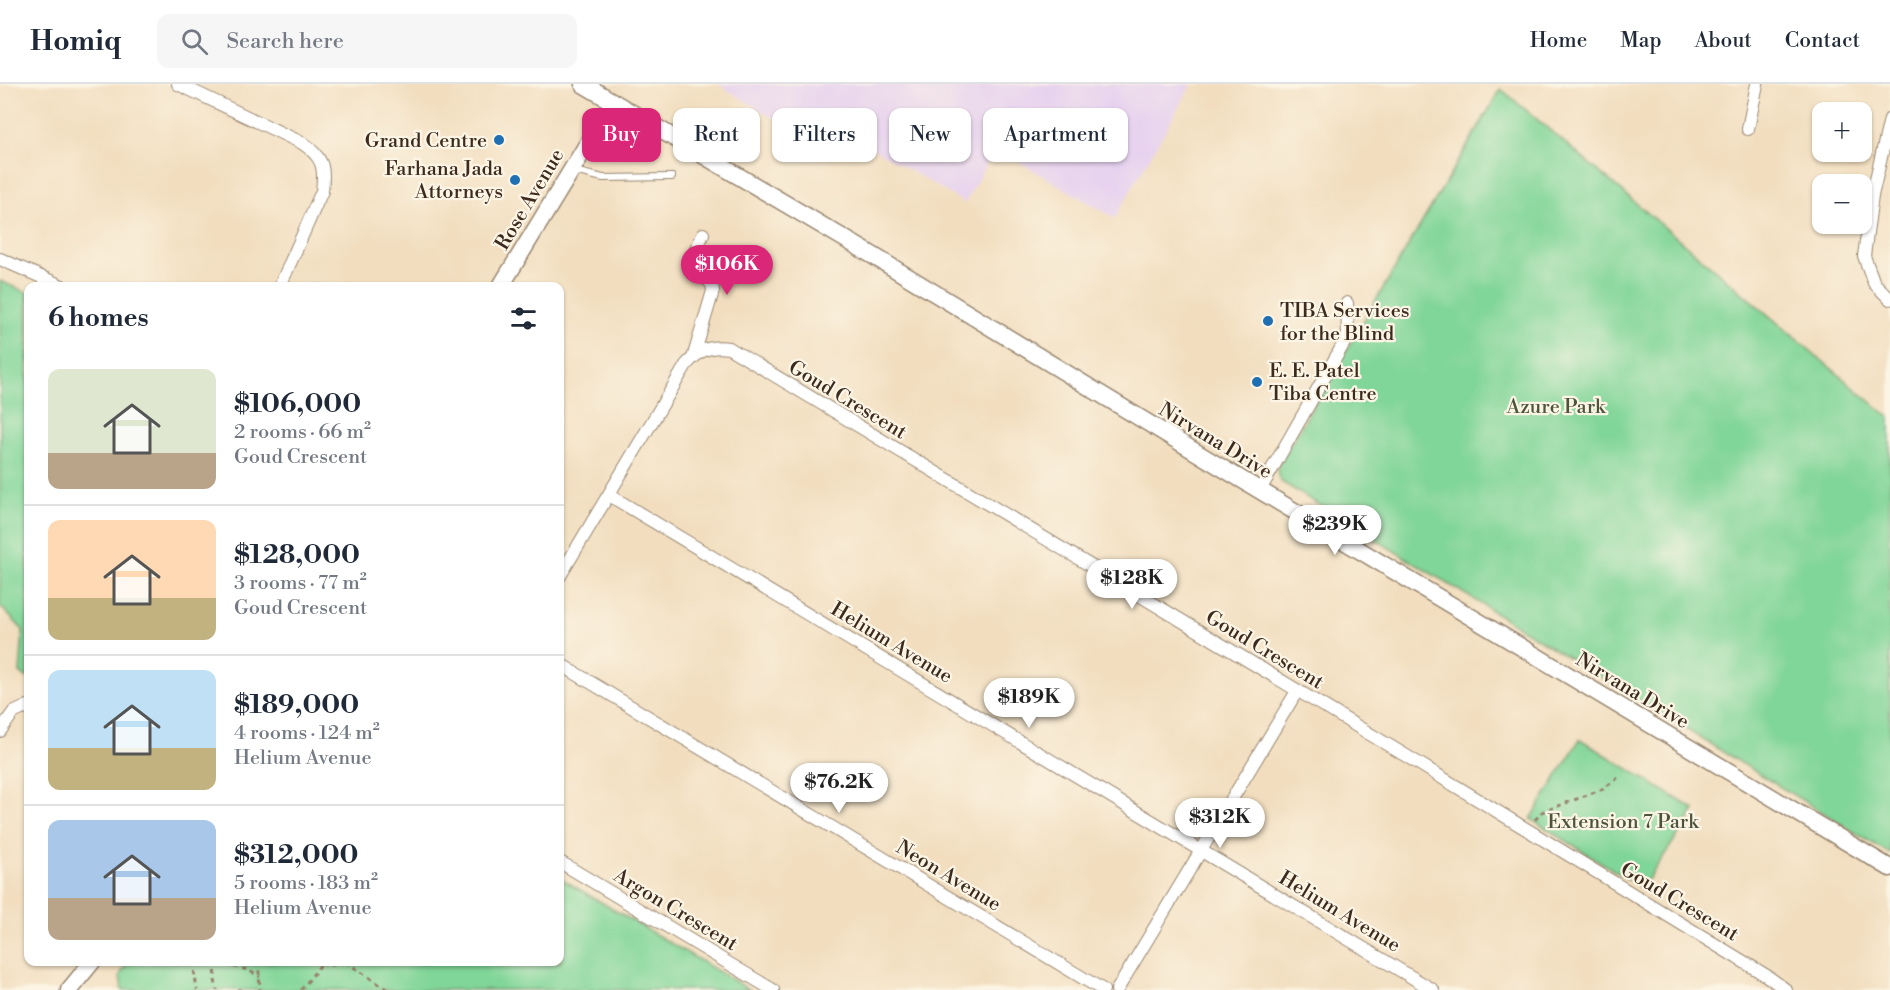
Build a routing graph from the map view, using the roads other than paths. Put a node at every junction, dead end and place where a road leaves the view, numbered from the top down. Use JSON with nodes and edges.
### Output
{"nodes":[{"id":1,"x":178,"y":84,"type":"edge"},
{"id":2,"x":583,"y":84,"type":"edge"},
{"id":3,"x":1757,"y":84,"type":"edge"},
{"id":4,"x":613,"y":102,"type":"junction"},
{"id":5,"x":1890,"y":119,"type":"edge"},
{"id":6,"x":1748,"y":129,"type":"dead end"},
{"id":7,"x":571,"y":170,"type":"junction"},
{"id":8,"x":672,"y":177,"type":"dead end"},
{"id":9,"x":703,"y":234,"type":"dead end"},
{"id":10,"x":0,"y":259,"type":"edge"},
{"id":11,"x":53,"y":282,"type":"edge"},
{"id":12,"x":282,"y":282,"type":"edge"},
{"id":13,"x":503,"y":282,"type":"edge"},
{"id":14,"x":1890,"y":299,"type":"edge"},
{"id":15,"x":1347,"y":303,"type":"dead end"},
{"id":16,"x":694,"y":355,"type":"junction"},
{"id":17,"x":1260,"y":490,"type":"junction"},
{"id":18,"x":609,"y":495,"type":"junction"},
{"id":19,"x":564,"y":569,"type":"edge"},
{"id":20,"x":564,"y":666,"type":"edge"},
{"id":21,"x":1297,"y":691,"type":"junction"},
{"id":22,"x":24,"y":708,"type":"edge"},
{"id":23,"x":0,"y":731,"type":"edge"},
{"id":24,"x":1200,"y":852,"type":"junction"},
{"id":25,"x":564,"y":864,"type":"edge"},
{"id":26,"x":1890,"y":868,"type":"edge"},
{"id":27,"x":89,"y":966,"type":"edge"},
{"id":28,"x":75,"y":988,"type":"edge"},
{"id":29,"x":773,"y":990,"type":"edge"},
{"id":30,"x":1102,"y":990,"type":"edge"},
{"id":31,"x":1117,"y":990,"type":"edge"},
{"id":32,"x":1433,"y":990,"type":"edge"},
{"id":33,"x":1786,"y":990,"type":"edge"}],
"edges":[{"from":1,"to":12,"type":"street"},
{"from":2,"to":4,"type":"main road","name":"Nirvana Drive"},
{"from":3,"to":6,"type":"street"},
{"from":4,"to":7,"type":"main road","name":"Rose Avenue"},
{"from":4,"to":17,"type":"main road","name":"Nirvana Drive"},
{"from":5,"to":14,"type":"street"},
{"from":7,"to":8,"type":"lane"},
{"from":7,"to":13,"type":"main road","name":"Rose Avenue"},
{"from":9,"to":16,"type":"street"},
{"from":10,"to":11,"type":"street"},
{"from":15,"to":17,"type":"street"},
{"from":16,"to":18,"type":"street"},
{"from":16,"to":21,"type":"street","name":"Goud Crescent"},
{"from":17,"to":26,"type":"main road","name":"Nirvana Drive"},
{"from":18,"to":19,"type":"street"},
{"from":18,"to":24,"type":"street","name":"Helium Avenue"},
{"from":20,"to":30,"type":"street","name":"Neon Avenue"},
{"from":21,"to":24,"type":"street"},
{"from":21,"to":33,"type":"street","name":"Goud Crescent"},
{"from":22,"to":23,"type":"street"},
{"from":24,"to":31,"type":"street"},
{"from":24,"to":32,"type":"street","name":"Helium Avenue"},
{"from":25,"to":29,"type":"street","name":"Argon Crescent"},
{"from":27,"to":28,"type":"main road"}]}
